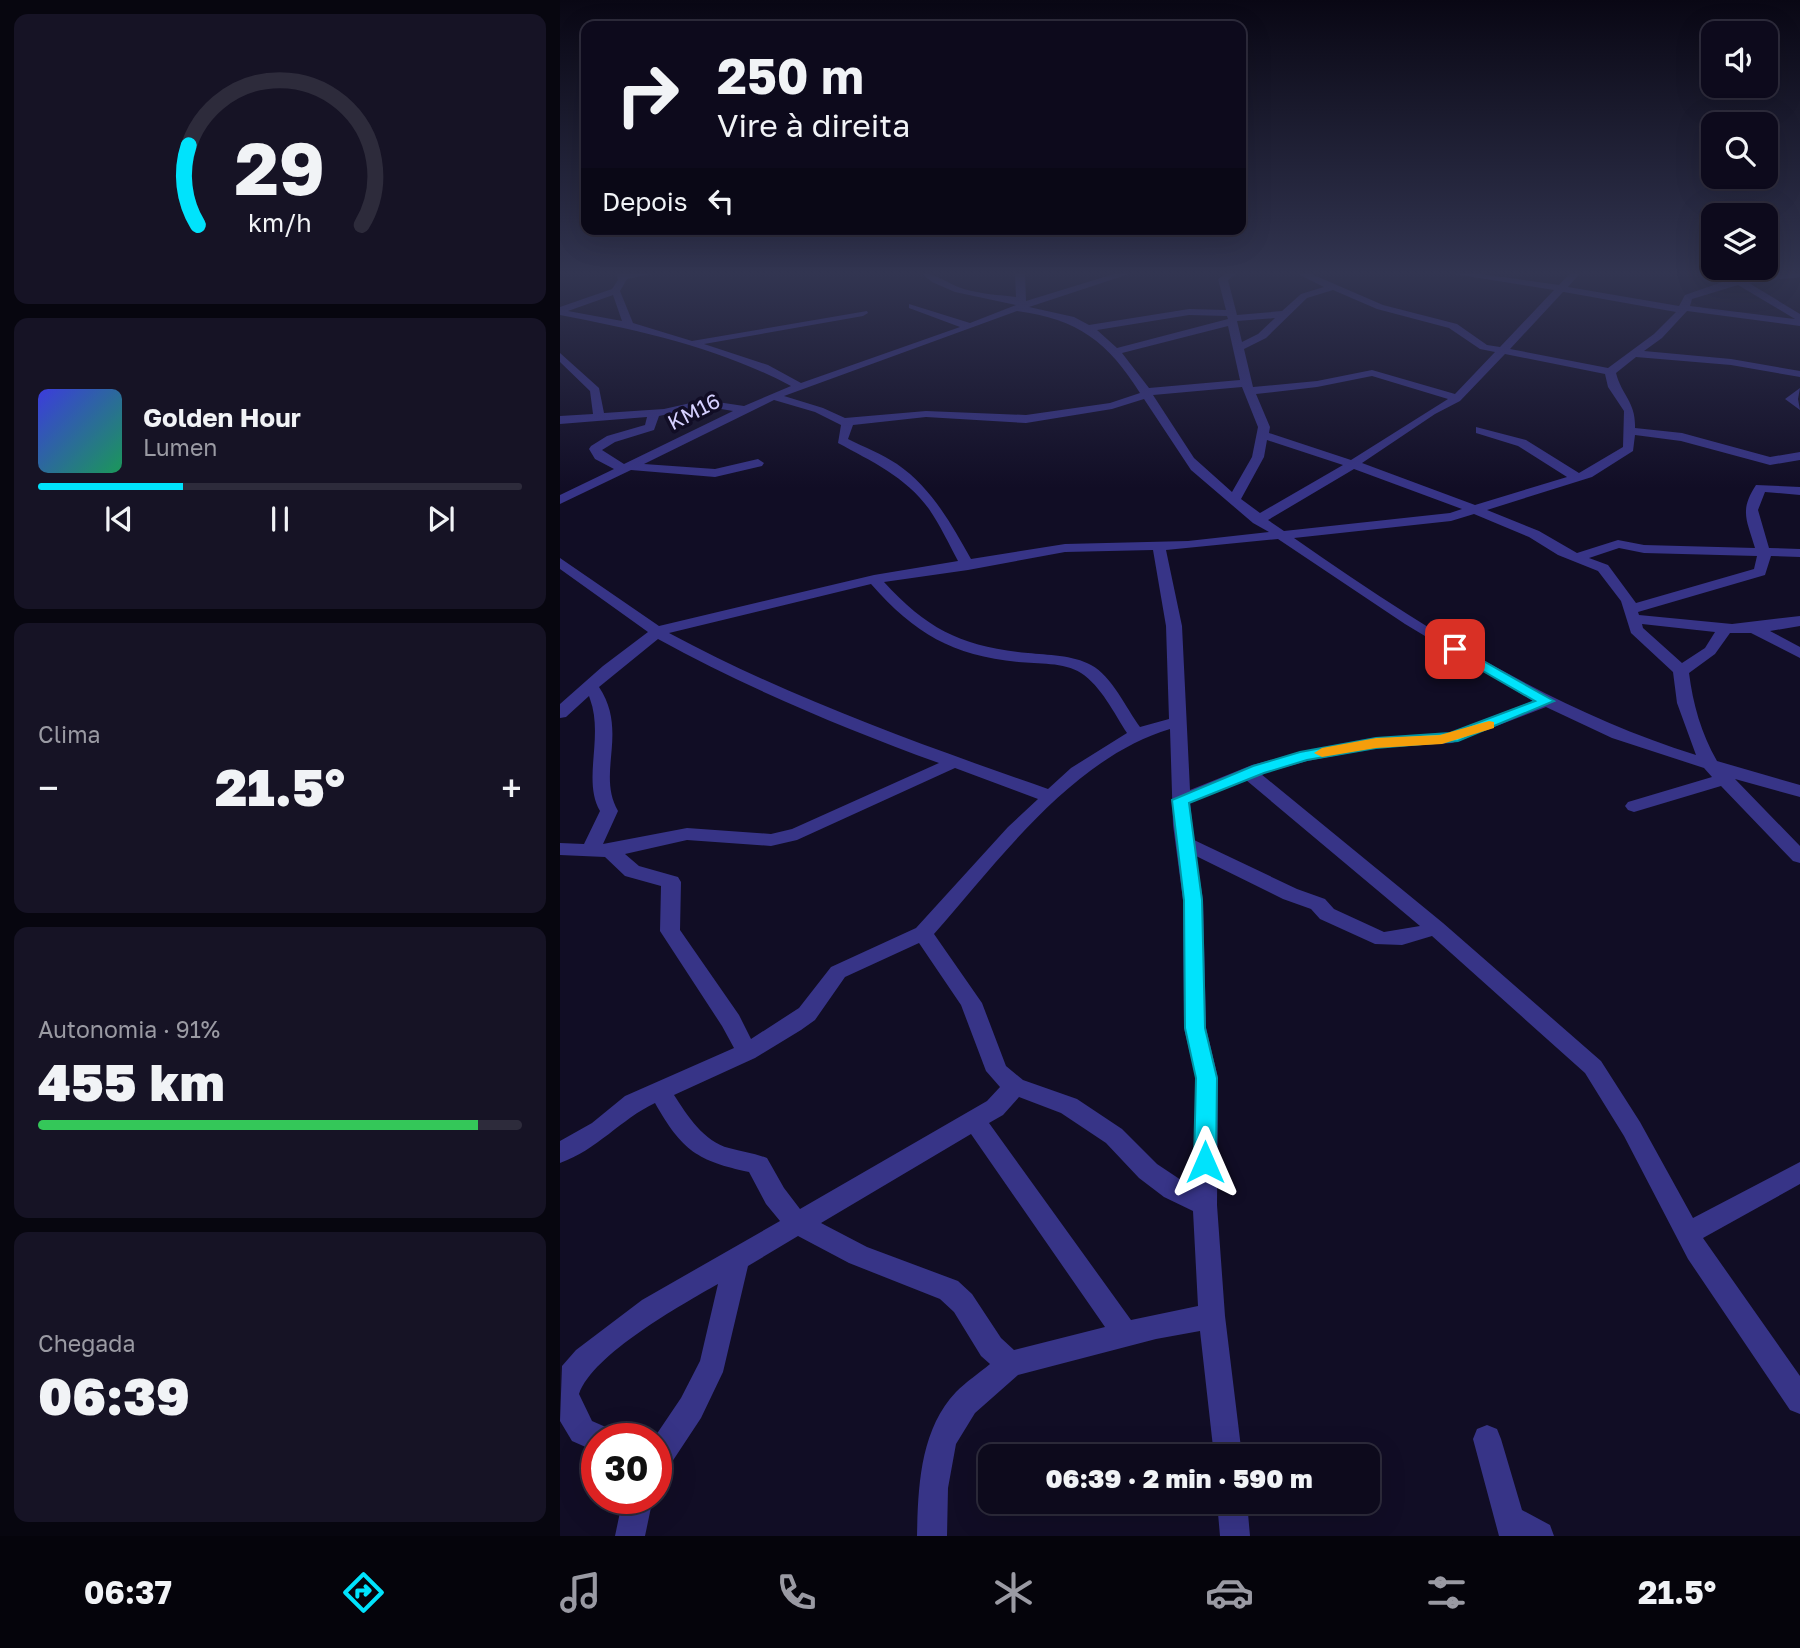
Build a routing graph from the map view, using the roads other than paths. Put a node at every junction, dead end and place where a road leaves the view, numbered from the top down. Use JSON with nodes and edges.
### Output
{"nodes":[{"id":1,"x":693,"y":345,"type":"edge"},
{"id":2,"x":919,"y":345,"type":"edge"},
{"id":3,"x":1110,"y":345,"type":"edge"},
{"id":4,"x":1136,"y":345,"type":"edge"},
{"id":5,"x":1237,"y":345,"type":"edge"},
{"id":6,"x":1245,"y":345,"type":"edge"},
{"id":7,"x":1482,"y":345,"type":"edge"},
{"id":8,"x":1508,"y":345,"type":"edge"},
{"id":9,"x":1646,"y":345,"type":"edge"},
{"id":10,"x":1238,"y":348,"type":"junction"},
{"id":11,"x":1505,"y":349,"type":"junction"},
{"id":12,"x":1118,"y":351,"type":"junction"},
{"id":13,"x":1636,"y":354,"type":"junction"},
{"id":14,"x":560,"y":356,"type":"edge"},
{"id":15,"x":1610,"y":372,"type":"junction"},
{"id":16,"x":1800,"y":374,"type":"edge"},
{"id":17,"x":799,"y":386,"type":"junction"},
{"id":18,"x":1247,"y":387,"type":"junction"},
{"id":19,"x":1800,"y":391,"type":"edge"},
{"id":20,"x":773,"y":396,"type":"junction"},
{"id":21,"x":1149,"y":396,"type":"junction"},
{"id":22,"x":1457,"y":398,"type":"junction"},
{"id":23,"x":1800,"y":407,"type":"edge"},
{"id":24,"x":742,"y":410,"type":"junction"},
{"id":25,"x":654,"y":413,"type":"junction"},
{"id":26,"x":599,"y":416,"type":"junction"},
{"id":27,"x":560,"y":419,"type":"edge"},
{"id":28,"x":843,"y":422,"type":"junction"},
{"id":29,"x":1480,"y":430,"type":"dead end"},
{"id":30,"x":1632,"y":431,"type":"junction"},
{"id":31,"x":1264,"y":435,"type":"junction"},
{"id":32,"x":1800,"y":456,"type":"edge"},
{"id":33,"x":758,"y":463,"type":"dead end"},
{"id":34,"x":1353,"y":464,"type":"junction"},
{"id":35,"x":626,"y":468,"type":"junction"},
{"id":36,"x":1578,"y":478,"type":"junction"},
{"id":37,"x":1800,"y":491,"type":"edge"},
{"id":38,"x":1234,"y":499,"type":"junction"},
{"id":39,"x":560,"y":500,"type":"edge"},
{"id":40,"x":1475,"y":511,"type":"junction"},
{"id":41,"x":1260,"y":522,"type":"junction"},
{"id":42,"x":1279,"y":535,"type":"junction"},
{"id":43,"x":1254,"y":538,"type":"junction"},
{"id":44,"x":1159,"y":547,"type":"junction"},
{"id":45,"x":1762,"y":552,"type":"junction"},
{"id":46,"x":1800,"y":553,"type":"edge"},
{"id":47,"x":1577,"y":557,"type":"junction"},
{"id":48,"x":560,"y":562,"type":"edge"},
{"id":49,"x":968,"y":566,"type":"junction"},
{"id":50,"x":874,"y":579,"type":"junction"},
{"id":51,"x":1632,"y":614,"type":"junction"},
{"id":52,"x":1800,"y":621,"type":"edge"},
{"id":53,"x":1726,"y":628,"type":"junction"},
{"id":54,"x":1755,"y":629,"type":"junction"},
{"id":55,"x":659,"y":631,"type":"junction"},
{"id":56,"x":1800,"y":653,"type":"edge"},
{"id":57,"x":1681,"y":671,"type":"junction"},
{"id":58,"x":591,"y":687,"type":"junction"},
{"id":59,"x":1547,"y":701,"type":"junction"},
{"id":60,"x":560,"y":713,"type":"edge"},
{"id":61,"x":1176,"y":722,"type":"junction"},
{"id":62,"x":1136,"y":734,"type":"junction"},
{"id":63,"x":955,"y":762,"type":"junction"},
{"id":64,"x":1710,"y":764,"type":"junction"},
{"id":65,"x":1248,"y":773,"type":"junction"},
{"id":66,"x":1727,"y":778,"type":"junction"},
{"id":67,"x":1800,"y":791,"type":"edge"},
{"id":68,"x":1049,"y":796,"type":"junction"},
{"id":69,"x":1180,"y":800,"type":"junction"},
{"id":70,"x":1634,"y":806,"type":"dead end"},
{"id":71,"x":1184,"y":843,"type":"junction"},
{"id":72,"x":560,"y":849,"type":"edge"},
{"id":73,"x":600,"y":850,"type":"junction"},
{"id":74,"x":1800,"y":857,"type":"edge"},
{"id":75,"x":1436,"y":928,"type":"junction"},
{"id":76,"x":923,"y":933,"type":"junction"},
{"id":77,"x":747,"y":1052,"type":"junction"},
{"id":78,"x":1015,"y":1086,"type":"junction"},
{"id":79,"x":660,"y":1090,"type":"junction"},
{"id":80,"x":975,"y":1121,"type":"junction"},
{"id":81,"x":560,"y":1153,"type":"edge"},
{"id":82,"x":1800,"y":1172,"type":"edge"},
{"id":83,"x":1205,"y":1205,"type":"junction"},
{"id":84,"x":797,"y":1223,"type":"junction"},
{"id":85,"x":1687,"y":1234,"type":"junction"},
{"id":86,"x":736,"y":1262,"type":"junction"},
{"id":87,"x":1212,"y":1316,"type":"junction"},
{"id":88,"x":1125,"y":1333,"type":"junction"},
{"id":89,"x":1010,"y":1364,"type":"junction"},
{"id":90,"x":562,"y":1396,"type":"edge"},
{"id":91,"x":1800,"y":1400,"type":"edge"},
{"id":92,"x":581,"y":1430,"type":"edge"},
{"id":93,"x":672,"y":1434,"type":"edge"},
{"id":94,"x":1487,"y":1439,"type":"dead end"},
{"id":95,"x":1227,"y":1444,"type":"edge"},
{"id":96,"x":635,"y":1514,"type":"edge"},
{"id":97,"x":1233,"y":1514,"type":"edge"},
{"id":98,"x":1512,"y":1529,"type":"edge"},
{"id":99,"x":630,"y":1536,"type":"edge"},
{"id":100,"x":932,"y":1536,"type":"edge"},
{"id":101,"x":1235,"y":1536,"type":"edge"},
{"id":102,"x":1539,"y":1536,"type":"edge"}],
"edges":[{"from":1,"to":17,"type":"street"},
{"from":2,"to":17,"type":"street","name":"KM16"},
{"from":3,"to":12,"type":"street"},
{"from":4,"to":12,"type":"street"},
{"from":5,"to":10,"type":"street"},
{"from":6,"to":10,"type":"street"},
{"from":7,"to":11,"type":"street"},
{"from":8,"to":11,"type":"street"},
{"from":9,"to":13,"type":"street"},
{"from":10,"to":18,"type":"street"},
{"from":11,"to":15,"type":"street"},
{"from":11,"to":22,"type":"street"},
{"from":12,"to":21,"type":"street"},
{"from":13,"to":15,"type":"street"},
{"from":13,"to":16,"type":"street"},
{"from":14,"to":26,"type":"street"},
{"from":15,"to":30,"type":"street"},
{"from":17,"to":20,"type":"street","name":"KM16"},
{"from":18,"to":21,"type":"street"},
{"from":18,"to":22,"type":"street"},
{"from":18,"to":31,"type":"street"},
{"from":19,"to":23,"type":"street"},
{"from":20,"to":24,"type":"street","name":"KM16"},
{"from":20,"to":28,"type":"street"},
{"from":21,"to":28,"type":"street"},
{"from":21,"to":38,"type":"street"},
{"from":22,"to":34,"type":"street"},
{"from":24,"to":25,"type":"street"},
{"from":24,"to":35,"type":"street","name":"KM16"},
{"from":25,"to":26,"type":"street"},
{"from":25,"to":35,"type":"street"},
{"from":26,"to":27,"type":"street"},
{"from":28,"to":49,"type":"street"},
{"from":29,"to":36,"type":"street"},
{"from":30,"to":32,"type":"street"},
{"from":30,"to":36,"type":"street"},
{"from":31,"to":34,"type":"street"},
{"from":31,"to":38,"type":"street"},
{"from":33,"to":35,"type":"street"},
{"from":34,"to":40,"type":"street"},
{"from":34,"to":41,"type":"street"},
{"from":35,"to":39,"type":"street","name":"KM16"},
{"from":36,"to":40,"type":"street"},
{"from":37,"to":45,"type":"street"},
{"from":38,"to":41,"type":"street"},
{"from":40,"to":42,"type":"street"},
{"from":40,"to":47,"type":"street"},
{"from":41,"to":42,"type":"street"},
{"from":41,"to":43,"type":"street"},
{"from":42,"to":43,"type":"street"},
{"from":42,"to":59,"type":"street"},
{"from":43,"to":44,"type":"street"},
{"from":44,"to":49,"type":"street"},
{"from":44,"to":61,"type":"street"},
{"from":45,"to":46,"type":"street"},
{"from":45,"to":47,"type":"street"},
{"from":45,"to":51,"type":"street"},
{"from":47,"to":51,"type":"street"},
{"from":48,"to":55,"type":"street"},
{"from":49,"to":50,"type":"street"},
{"from":50,"to":55,"type":"street"},
{"from":50,"to":62,"type":"street"},
{"from":51,"to":53,"type":"street"},
{"from":51,"to":57,"type":"street"},
{"from":52,"to":54,"type":"street"},
{"from":53,"to":54,"type":"street"},
{"from":53,"to":57,"type":"street"},
{"from":54,"to":56,"type":"street"},
{"from":55,"to":58,"type":"street"},
{"from":55,"to":63,"type":"street"},
{"from":57,"to":64,"type":"street"},
{"from":58,"to":60,"type":"street"},
{"from":58,"to":73,"type":"street"},
{"from":59,"to":64,"type":"street"},
{"from":59,"to":65,"type":"street"},
{"from":61,"to":62,"type":"street"},
{"from":61,"to":69,"type":"street"},
{"from":62,"to":68,"type":"street"},
{"from":63,"to":68,"type":"street"},
{"from":63,"to":73,"type":"street"},
{"from":64,"to":66,"type":"street"},
{"from":64,"to":67,"type":"street"},
{"from":65,"to":69,"type":"street"},
{"from":65,"to":75,"type":"street"},
{"from":66,"to":70,"type":"street"},
{"from":66,"to":74,"type":"street"},
{"from":68,"to":76,"type":"street"},
{"from":69,"to":71,"type":"street"},
{"from":71,"to":75,"type":"street"},
{"from":71,"to":83,"type":"street"},
{"from":72,"to":73,"type":"street"},
{"from":73,"to":77,"type":"street"},
{"from":75,"to":85,"type":"street"},
{"from":76,"to":77,"type":"street"},
{"from":76,"to":78,"type":"street"},
{"from":77,"to":79,"type":"street"},
{"from":78,"to":80,"type":"street"},
{"from":78,"to":83,"type":"street"},
{"from":79,"to":81,"type":"street"},
{"from":79,"to":84,"type":"street"},
{"from":80,"to":84,"type":"street"},
{"from":80,"to":88,"type":"street"},
{"from":82,"to":85,"type":"street"},
{"from":83,"to":87,"type":"street"},
{"from":84,"to":86,"type":"street"},
{"from":84,"to":89,"type":"street"},
{"from":85,"to":91,"type":"street"},
{"from":86,"to":90,"type":"street"},
{"from":86,"to":93,"type":"street"},
{"from":87,"to":88,"type":"street"},
{"from":87,"to":95,"type":"street"},
{"from":88,"to":89,"type":"street"},
{"from":89,"to":100,"type":"street"},
{"from":90,"to":92,"type":"street"},
{"from":94,"to":98,"type":"street"},
{"from":96,"to":99,"type":"street"},
{"from":97,"to":101,"type":"street"},
{"from":98,"to":102,"type":"street"}]}
